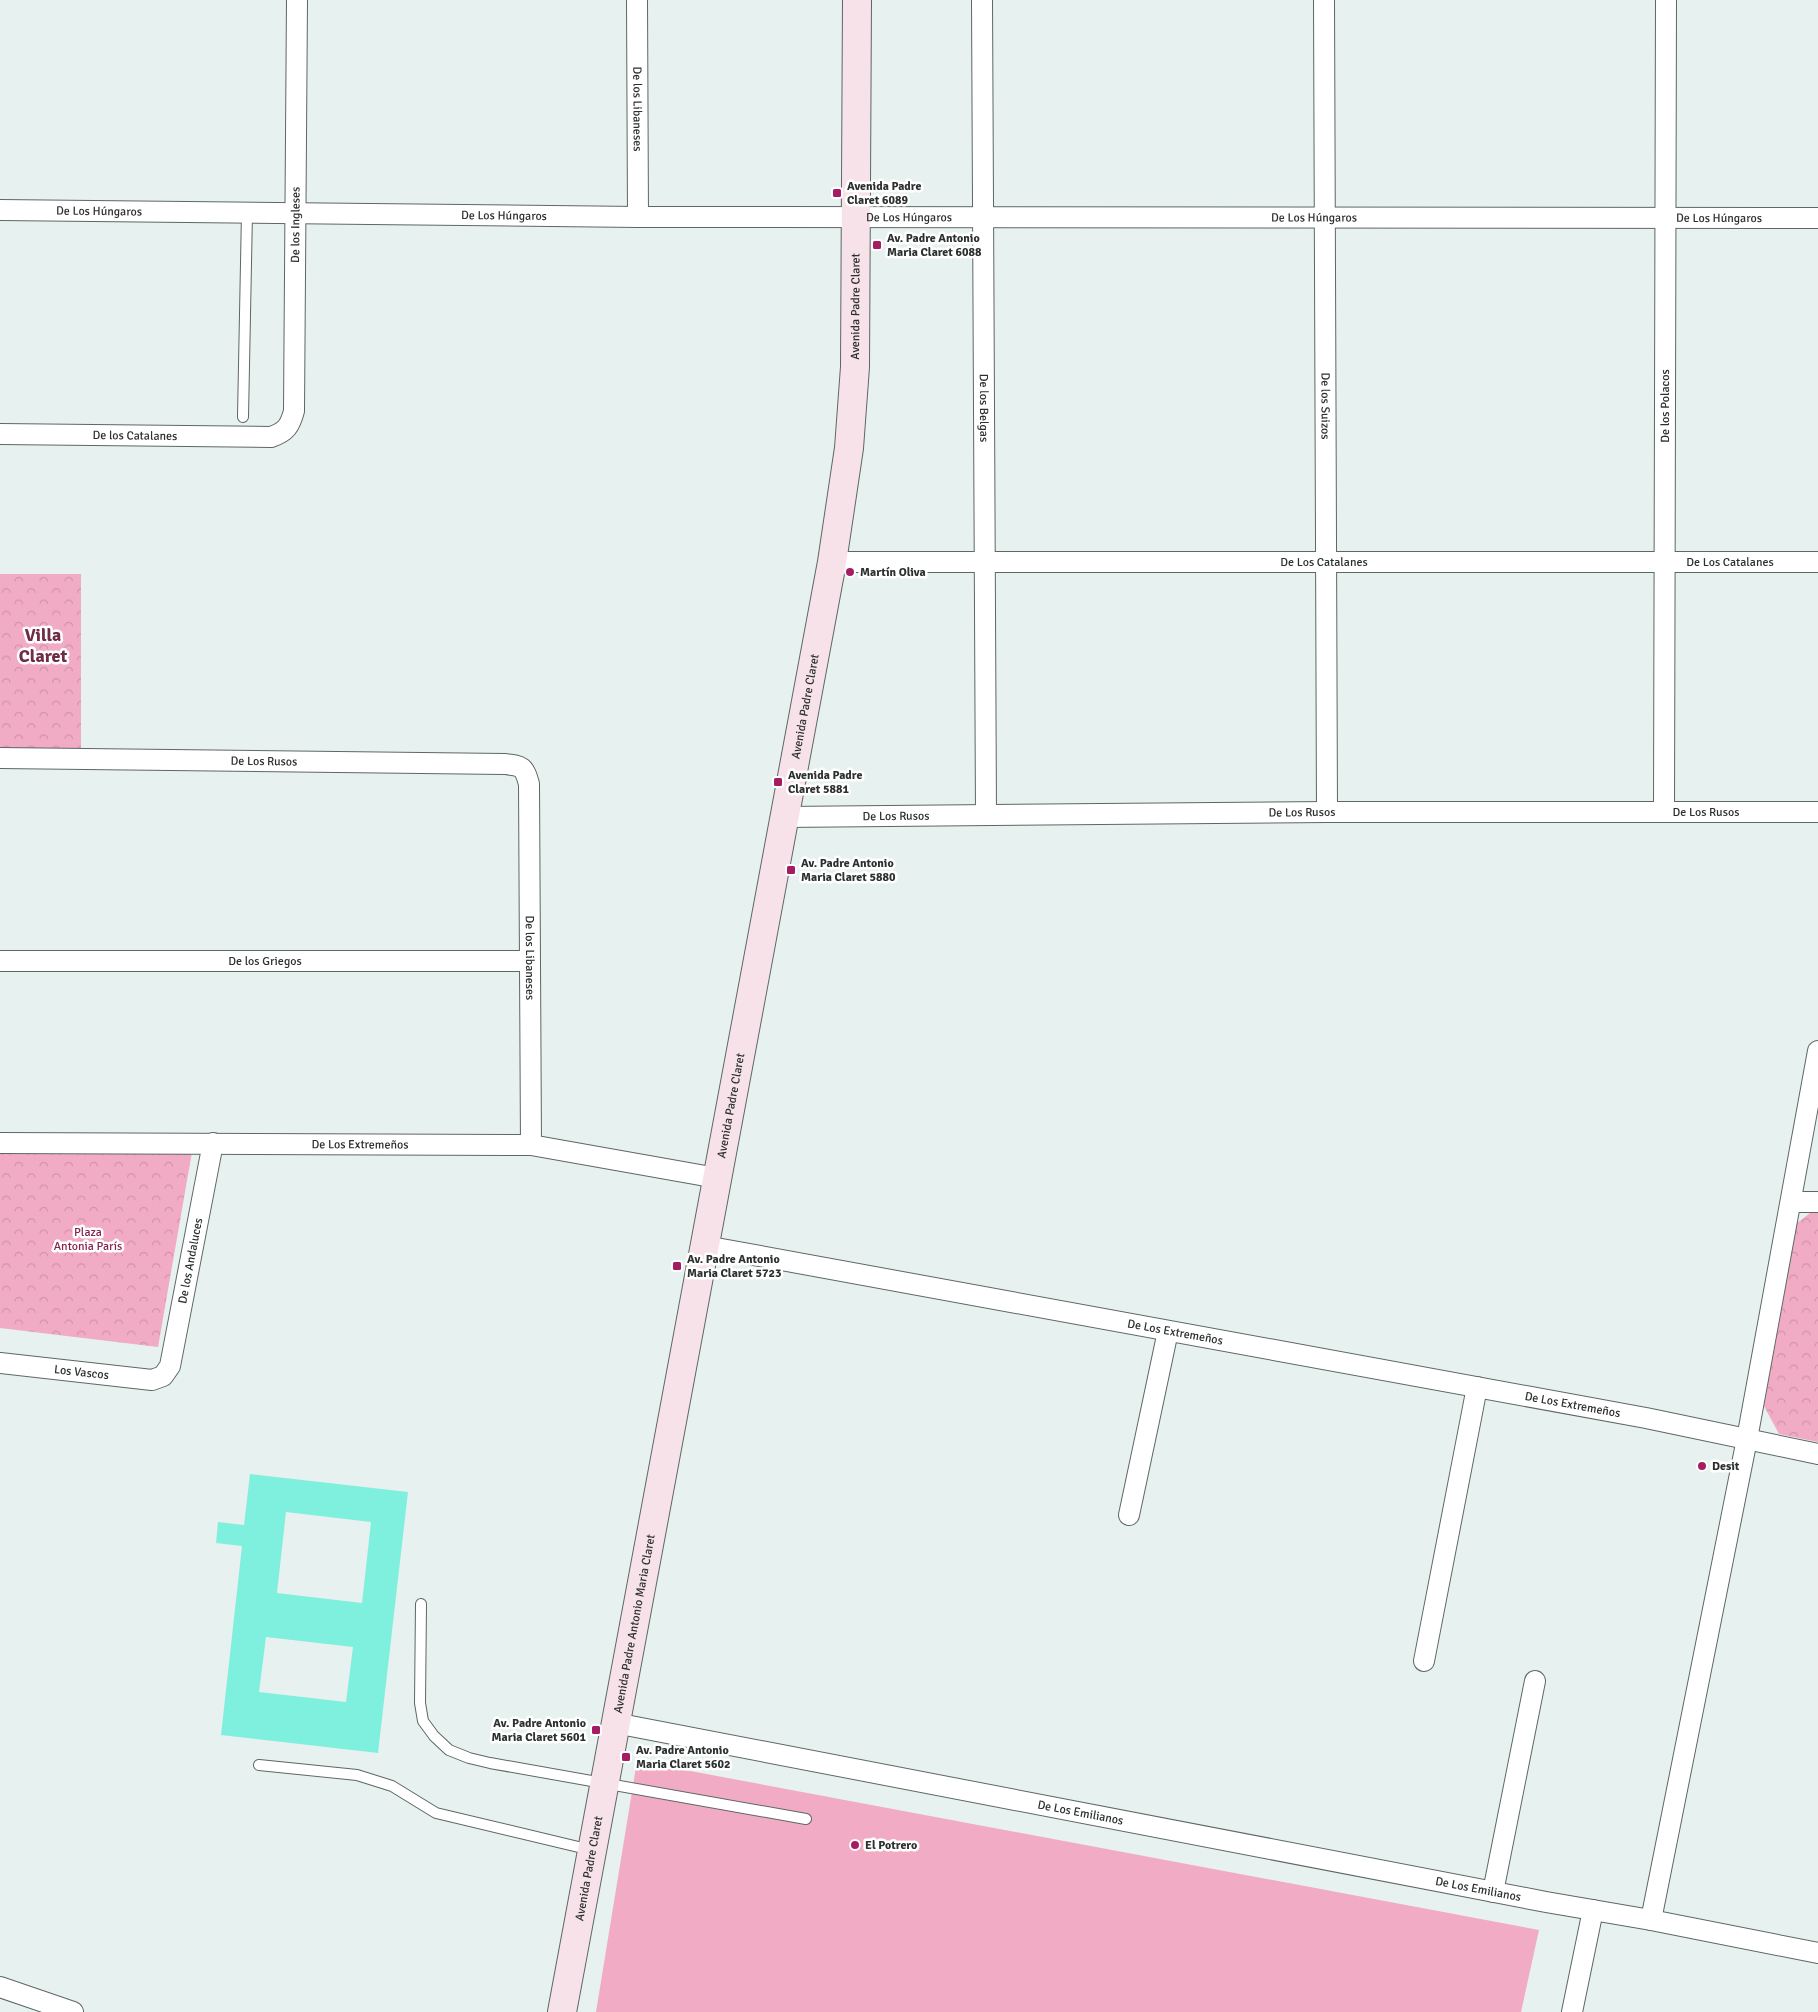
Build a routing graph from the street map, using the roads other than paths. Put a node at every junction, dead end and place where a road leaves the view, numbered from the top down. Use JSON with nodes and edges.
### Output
{"nodes":[{"id":1,"x":297,"y":0,"type":"edge"},
{"id":2,"x":637,"y":0,"type":"edge"},
{"id":3,"x":847,"y":0,"type":"edge"},
{"id":4,"x":857,"y":0,"type":"edge"},
{"id":5,"x":869,"y":0,"type":"edge"},
{"id":6,"x":982,"y":0,"type":"edge"},
{"id":7,"x":1324,"y":0,"type":"edge"},
{"id":8,"x":1666,"y":0,"type":"edge"},
{"id":9,"x":857,"y":69,"type":"junction"},
{"id":10,"x":0,"y":210,"type":"edge"},
{"id":11,"x":247,"y":212,"type":"junction"},
{"id":12,"x":296,"y":212,"type":"junction"},
{"id":13,"x":638,"y":217,"type":"junction"},
{"id":14,"x":856,"y":218,"type":"junction"},
{"id":15,"x":983,"y":218,"type":"junction"},
{"id":16,"x":1324,"y":218,"type":"junction"},
{"id":17,"x":1666,"y":218,"type":"junction"},
{"id":18,"x":1818,"y":218,"type":"edge"},
{"id":19,"x":243,"y":417,"type":"dead end"},
{"id":20,"x":0,"y":434,"type":"edge"},
{"id":21,"x":271,"y":437,"type":"joint"},
{"id":22,"x":832,"y":562,"type":"junction"},
{"id":23,"x":984,"y":562,"type":"junction"},
{"id":24,"x":1326,"y":562,"type":"junction"},
{"id":25,"x":1665,"y":562,"type":"junction"},
{"id":26,"x":1818,"y":562,"type":"edge"},
{"id":27,"x":0,"y":758,"type":"edge"},
{"id":28,"x":525,"y":771,"type":"joint"},
{"id":29,"x":1327,"y":812,"type":"junction"},
{"id":30,"x":1664,"y":812,"type":"junction"},
{"id":31,"x":1818,"y":812,"type":"edge"},
{"id":32,"x":784,"y":816,"type":"junction"},
{"id":33,"x":986,"y":816,"type":"junction"},
{"id":34,"x":0,"y":961,"type":"edge"},
{"id":35,"x":529,"y":961,"type":"junction"},
{"id":36,"x":1818,"y":1051,"type":"edge"},
{"id":37,"x":0,"y":1143,"type":"edge"},
{"id":38,"x":213,"y":1143,"type":"junction"},
{"id":39,"x":531,"y":1145,"type":"junction"},
{"id":40,"x":717,"y":1178,"type":"junction"},
{"id":41,"x":1791,"y":1202,"type":"junction"},
{"id":42,"x":1818,"y":1202,"type":"edge"},
{"id":43,"x":705,"y":1246,"type":"junction"},
{"id":44,"x":1168,"y":1331,"type":"junction"},
{"id":45,"x":0,"y":1364,"type":"edge"},
{"id":46,"x":163,"y":1376,"type":"joint"},
{"id":47,"x":1477,"y":1387,"type":"junction"},
{"id":48,"x":1747,"y":1439,"type":"junction"},
{"id":49,"x":1818,"y":1454,"type":"edge"},
{"id":50,"x":1129,"y":1516,"type":"dead end"},
{"id":51,"x":652,"y":1525,"type":"joint"},
{"id":52,"x":421,"y":1604,"type":"dead end"},
{"id":53,"x":1424,"y":1662,"type":"dead end"},
{"id":54,"x":1535,"y":1681,"type":"dead end"},
{"id":55,"x":614,"y":1723,"type":"junction"},
{"id":56,"x":259,"y":1765,"type":"dead end"},
{"id":57,"x":604,"y":1782,"type":"junction"},
{"id":58,"x":806,"y":1819,"type":"dead end"},
{"id":59,"x":592,"y":1851,"type":"junction"},
{"id":60,"x":1492,"y":1892,"type":"junction"},
{"id":61,"x":1593,"y":1910,"type":"junction"},
{"id":62,"x":1651,"y":1920,"type":"junction"},
{"id":63,"x":1818,"y":1953,"type":"edge"},
{"id":64,"x":0,"y":1987,"type":"edge"},
{"id":65,"x":42,"y":2007,"type":"edge"},
{"id":66,"x":73,"y":2012,"type":"edge"},
{"id":67,"x":562,"y":2012,"type":"edge"},
{"id":68,"x":1572,"y":2012,"type":"edge"}],
"edges":[{"from":1,"to":12,"type":"street","name":"De los Ingleses"},
{"from":2,"to":13,"type":"street","name":"De los Libaneses"},
{"from":3,"to":9,"type":"main road"},
{"from":4,"to":9,"type":"main road","name":"Avenida Padre Claret"},
{"from":5,"to":9,"type":"main road"},
{"from":6,"to":15,"type":"street","name":"De los Belgas"},
{"from":7,"to":16,"type":"street","name":"De los Suizos"},
{"from":8,"to":17,"type":"street","name":"De los Polacos"},
{"from":9,"to":14,"type":"main road","name":"Avenida Padre Claret"},
{"from":10,"to":11,"type":"street","name":"De Los Húngaros"},
{"from":11,"to":12,"type":"street","name":"De Los Húngaros"},
{"from":11,"to":19,"type":"lane"},
{"from":12,"to":13,"type":"street","name":"De Los Húngaros"},
{"from":12,"to":21,"type":"street","name":"De los Ingleses"},
{"from":13,"to":14,"type":"street","name":"De Los Húngaros"},
{"from":14,"to":15,"type":"street","name":"De Los Húngaros"},
{"from":14,"to":22,"type":"main road","name":"Avenida Padre Claret"},
{"from":15,"to":16,"type":"street","name":"De Los Húngaros"},
{"from":15,"to":23,"type":"street","name":"De los Belgas"},
{"from":16,"to":17,"type":"street","name":"De Los Húngaros"},
{"from":16,"to":24,"type":"street","name":"De los Suizos"},
{"from":17,"to":18,"type":"street","name":"De Los Húngaros"},
{"from":17,"to":25,"type":"street","name":"De los Polacos"},
{"from":20,"to":21,"type":"street","name":"De los Catalanes"},
{"from":22,"to":23,"type":"street","name":"De Los Catalanes"},
{"from":22,"to":32,"type":"main road","name":"Avenida Padre Claret"},
{"from":23,"to":24,"type":"street","name":"De Los Catalanes"},
{"from":23,"to":33,"type":"street","name":"De los Belgas"},
{"from":24,"to":25,"type":"street","name":"De Los Catalanes"},
{"from":24,"to":29,"type":"street","name":"De los Suizos"},
{"from":25,"to":26,"type":"street","name":"De Los Catalanes"},
{"from":25,"to":30,"type":"street","name":"De los Polacos"},
{"from":27,"to":28,"type":"street","name":"De Los Rusos"},
{"from":28,"to":35,"type":"street","name":"De los Libaneses"},
{"from":29,"to":30,"type":"street","name":"De Los Rusos"},
{"from":29,"to":33,"type":"street","name":"De Los Rusos"},
{"from":30,"to":31,"type":"street","name":"De Los Rusos"},
{"from":32,"to":33,"type":"street","name":"De Los Rusos"},
{"from":32,"to":40,"type":"main road","name":"Avenida Padre Claret"},
{"from":34,"to":35,"type":"street","name":"De los Griegos"},
{"from":35,"to":39,"type":"street","name":"De los Libaneses"},
{"from":36,"to":41,"type":"street"},
{"from":37,"to":38,"type":"street","name":"De Los Extremeños"},
{"from":38,"to":39,"type":"street","name":"De Los Extremeños"},
{"from":38,"to":46,"type":"street","name":"De los Andaluces"},
{"from":39,"to":40,"type":"street","name":"De Los Extremeños"},
{"from":40,"to":43,"type":"main road","name":"Avenida Padre Claret"},
{"from":41,"to":42,"type":"street"},
{"from":41,"to":48,"type":"street"},
{"from":43,"to":44,"type":"street","name":"De Los Extremeños"},
{"from":43,"to":51,"type":"main road","name":"Avenida Padre Claret"},
{"from":44,"to":47,"type":"street","name":"De Los Extremeños"},
{"from":44,"to":50,"type":"street"},
{"from":45,"to":46,"type":"street","name":"Los Vascos"},
{"from":47,"to":48,"type":"street","name":"De Los Extremeños"},
{"from":47,"to":53,"type":"street"},
{"from":48,"to":49,"type":"street","name":"De Los Extremeños"},
{"from":48,"to":62,"type":"street"},
{"from":51,"to":55,"type":"main road","name":"Avenida Padre Antonio Maria Claret"},
{"from":52,"to":57,"type":"lane"},
{"from":54,"to":60,"type":"street"},
{"from":55,"to":57,"type":"main road","name":"Avenida Padre Claret"},
{"from":55,"to":60,"type":"street","name":"De Los Emilianos"},
{"from":56,"to":59,"type":"lane"},
{"from":57,"to":58,"type":"lane"},
{"from":57,"to":59,"type":"main road","name":"Avenida Padre Claret"},
{"from":59,"to":67,"type":"main road","name":"Avenida Padre Claret"},
{"from":60,"to":61,"type":"street","name":"De Los Emilianos"},
{"from":61,"to":62,"type":"street","name":"De Los Emilianos"},
{"from":61,"to":68,"type":"street"},
{"from":62,"to":63,"type":"street","name":"De Los Emilianos"},
{"from":64,"to":65,"type":"street"},
{"from":65,"to":66,"type":"street"}]}
